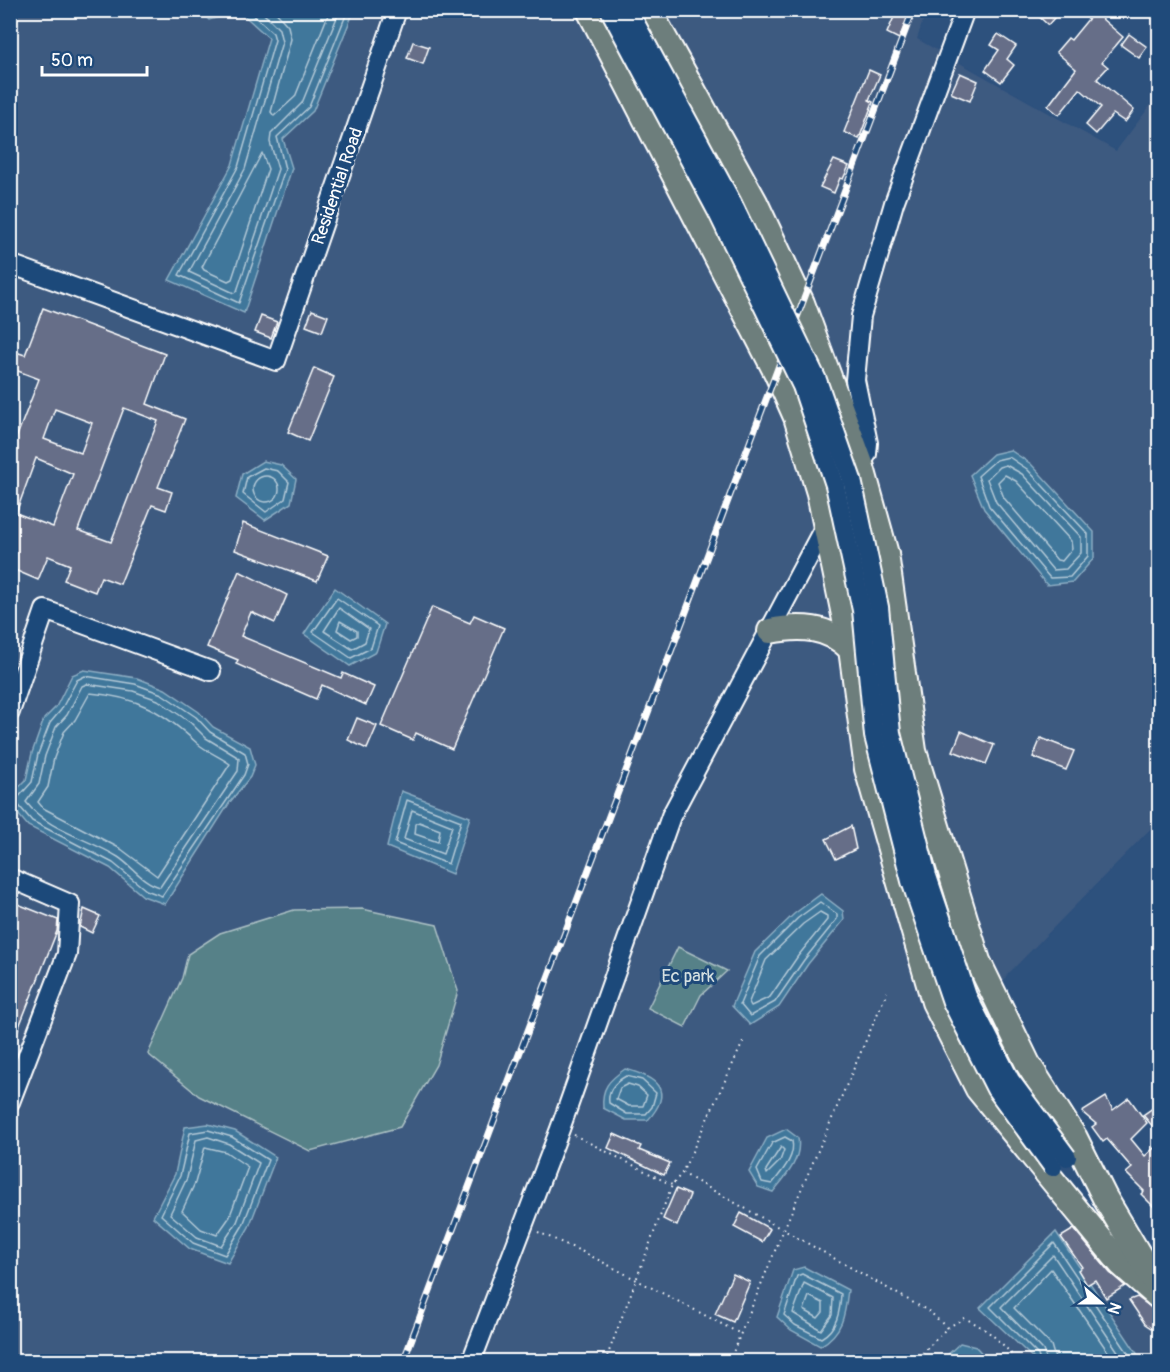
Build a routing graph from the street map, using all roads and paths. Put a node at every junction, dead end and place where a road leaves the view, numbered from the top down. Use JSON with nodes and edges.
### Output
{"nodes":[{"id":1,"x":397,"y":10,"type":"edge"},
{"id":2,"x":589,"y":10,"type":"edge"},
{"id":3,"x":609,"y":10,"type":"edge"},
{"id":4,"x":628,"y":10,"type":"edge"},
{"id":5,"x":649,"y":10,"type":"edge"},
{"id":6,"x":965,"y":10,"type":"edge"},
{"id":7,"x":10,"y":264,"type":"edge"},
{"id":8,"x":861,"y":464,"type":"junction"},
{"id":9,"x":826,"y":525,"type":"junction"},
{"id":10,"x":770,"y":631,"type":"junction"},
{"id":11,"x":851,"y":649,"type":"junction"},
{"id":12,"x":211,"y":671,"type":"dead end"},
{"id":13,"x":10,"y":712,"type":"edge"},
{"id":14,"x":10,"y":878,"type":"edge"},
{"id":15,"x":888,"y":992,"type":"dead end"},
{"id":16,"x":744,"y":1040,"type":"dead end"},
{"id":17,"x":10,"y":1102,"type":"edge"},
{"id":18,"x":560,"y":1129,"type":"junction"},
{"id":19,"x":1060,"y":1162,"type":"junction"},
{"id":20,"x":682,"y":1173,"type":"junction"},
{"id":21,"x":672,"y":1185,"type":"junction"},
{"id":22,"x":1105,"y":1198,"type":"junction"},
{"id":23,"x":1081,"y":1212,"type":"junction"},
{"id":24,"x":524,"y":1226,"type":"junction"},
{"id":25,"x":784,"y":1229,"type":"junction"},
{"id":26,"x":634,"y":1280,"type":"junction"},
{"id":27,"x":1160,"y":1289,"type":"edge"},
{"id":28,"x":1160,"y":1298,"type":"edge"},
{"id":29,"x":947,"y":1328,"type":"junction"},
{"id":30,"x":739,"y":1333,"type":"junction"},
{"id":31,"x":471,"y":1362,"type":"edge"},
{"id":32,"x":605,"y":1362,"type":"edge"},
{"id":33,"x":729,"y":1362,"type":"edge"},
{"id":34,"x":914,"y":1362,"type":"edge"},
{"id":35,"x":1018,"y":1362,"type":"edge"}],
"edges":[{"from":1,"to":7,"type":"street","name":"Residential Road"},
{"from":2,"to":9,"type":"main road"},
{"from":3,"to":19,"type":"street","bridge":true},
{"from":4,"to":19,"type":"street","bridge":true},
{"from":5,"to":8,"type":"main road"},
{"from":6,"to":8,"type":"street"},
{"from":8,"to":9,"type":"street"},
{"from":8,"to":22,"type":"main road"},
{"from":9,"to":10,"type":"street"},
{"from":9,"to":11,"type":"main road"},
{"from":10,"to":11,"type":"main road"},
{"from":10,"to":18,"type":"street"},
{"from":11,"to":23,"type":"main road"},
{"from":12,"to":13,"type":"street"},
{"from":14,"to":17,"type":"street"},
{"from":15,"to":25,"type":"path"},
{"from":16,"to":20,"type":"path"},
{"from":18,"to":21,"type":"path"},
{"from":18,"to":24,"type":"street"},
{"from":19,"to":22,"type":"street"},
{"from":19,"to":23,"type":"street"},
{"from":20,"to":21,"type":"path"},
{"from":20,"to":25,"type":"path"},
{"from":21,"to":26,"type":"path"},
{"from":22,"to":27,"type":"main road"},
{"from":23,"to":28,"type":"main road"},
{"from":24,"to":26,"type":"path"},
{"from":24,"to":31,"type":"street"},
{"from":25,"to":29,"type":"path"},
{"from":25,"to":30,"type":"path"},
{"from":26,"to":30,"type":"path"},
{"from":26,"to":32,"type":"path"},
{"from":29,"to":34,"type":"path"},
{"from":29,"to":35,"type":"path"},
{"from":30,"to":33,"type":"path"}]}
